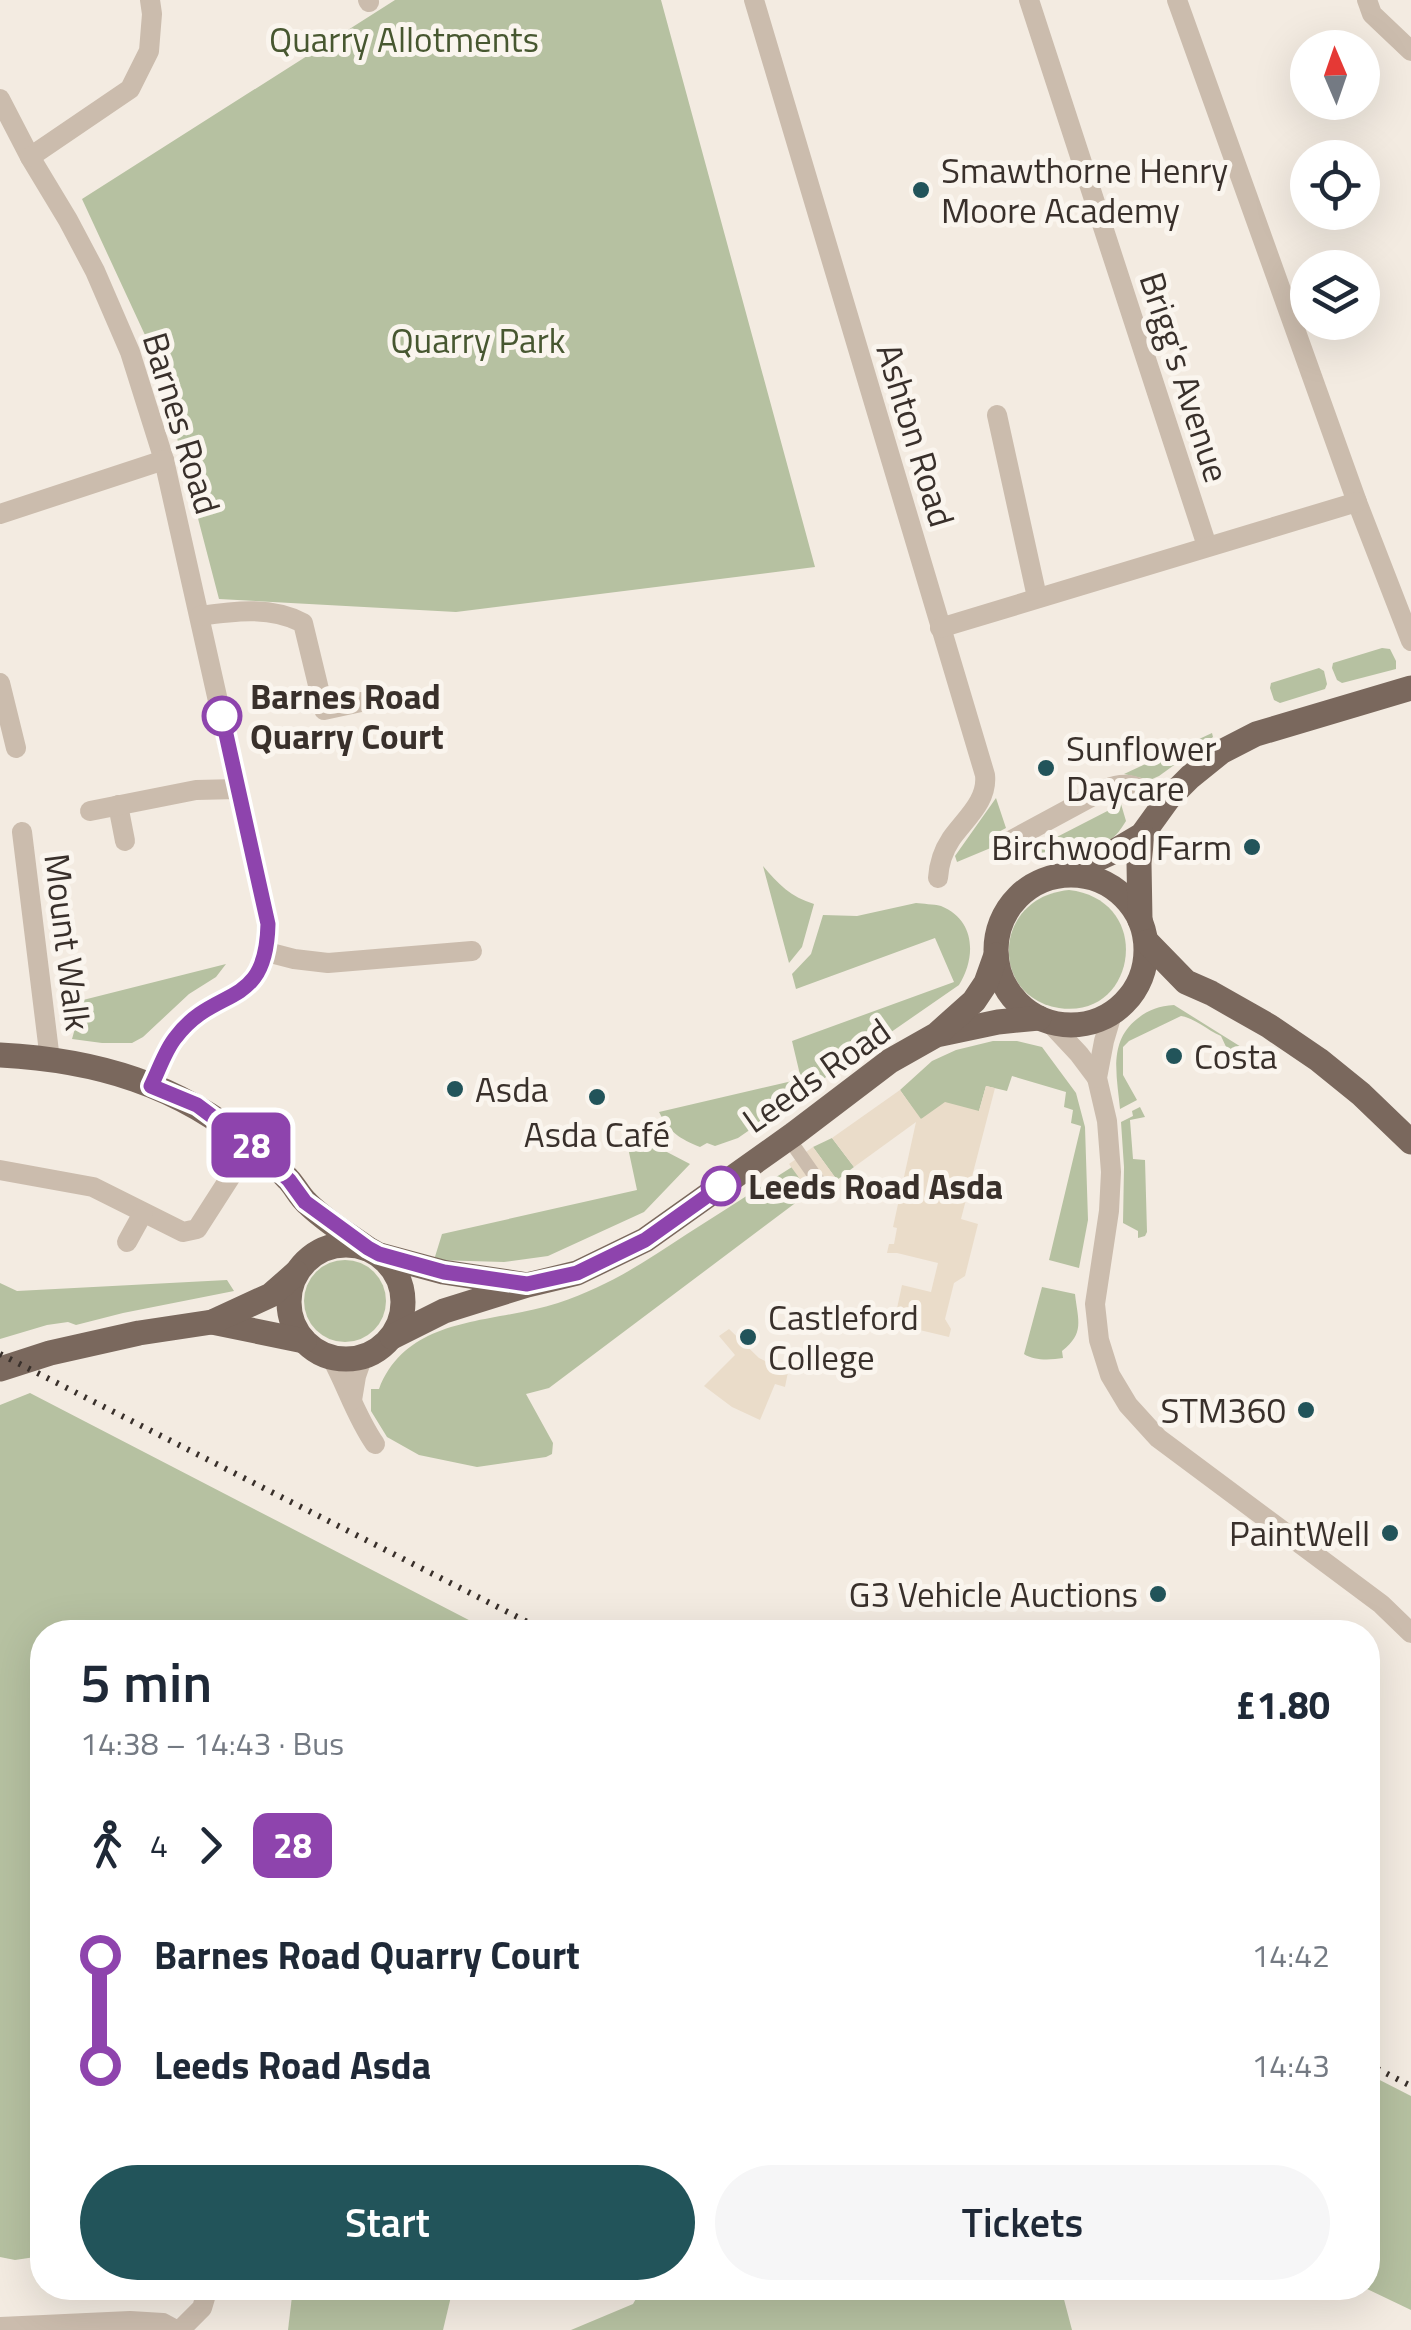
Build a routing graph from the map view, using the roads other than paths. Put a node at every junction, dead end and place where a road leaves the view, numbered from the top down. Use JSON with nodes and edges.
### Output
{"nodes":[{"id":1,"x":150,"y":0,"type":"edge"},
{"id":2,"x":754,"y":0,"type":"edge"},
{"id":3,"x":1029,"y":0,"type":"edge"},
{"id":4,"x":1177,"y":0,"type":"edge"},
{"id":5,"x":1367,"y":0,"type":"edge"},
{"id":6,"x":1411,"y":51,"type":"edge"},
{"id":7,"x":0,"y":99,"type":"edge"},
{"id":8,"x":30,"y":157,"type":"junction"},
{"id":9,"x":996,"y":416,"type":"dead end"},
{"id":10,"x":164,"y":460,"type":"junction"},
{"id":11,"x":1357,"y":502,"type":"junction"},
{"id":12,"x":0,"y":514,"type":"edge"},
{"id":13,"x":1207,"y":546,"type":"junction"},
{"id":14,"x":1036,"y":597,"type":"junction"},
{"id":15,"x":200,"y":616,"type":"junction"},
{"id":16,"x":940,"y":628,"type":"junction"},
{"id":17,"x":1411,"y":641,"type":"edge"},
{"id":18,"x":0,"y":683,"type":"edge"},
{"id":19,"x":1411,"y":688,"type":"edge"},
{"id":20,"x":361,"y":702,"type":"dead end"},
{"id":21,"x":16,"y":748,"type":"dead end"},
{"id":22,"x":238,"y":788,"type":"junction"},
{"id":23,"x":1165,"y":804,"type":"junction"},
{"id":24,"x":118,"y":805,"type":"junction"},
{"id":25,"x":90,"y":810,"type":"dead end"},
{"id":26,"x":22,"y":832,"type":"dead end"},
{"id":27,"x":1142,"y":835,"type":"junction"},
{"id":28,"x":125,"y":841,"type":"dead end"},
{"id":29,"x":1008,"y":842,"type":"dead end"},
{"id":30,"x":1060,"y":876,"type":"junction"},
{"id":31,"x":938,"y":878,"type":"dead end"},
{"id":32,"x":1144,"y":931,"type":"junction"},
{"id":33,"x":472,"y":951,"type":"dead end"},
{"id":34,"x":268,"y":952,"type":"junction"},
{"id":35,"x":996,"y":955,"type":"junction"},
{"id":36,"x":1186,"y":982,"type":"junction"},
{"id":37,"x":1120,"y":1007,"type":"junction"},
{"id":38,"x":1044,"y":1021,"type":"junction"},
{"id":39,"x":936,"y":1035,"type":"junction"},
{"id":40,"x":0,"y":1055,"type":"edge"},
{"id":41,"x":50,"y":1060,"type":"junction"},
{"id":42,"x":1098,"y":1078,"type":"junction"},
{"id":43,"x":151,"y":1086,"type":"junction"},
{"id":44,"x":1411,"y":1142,"type":"edge"},
{"id":45,"x":796,"y":1150,"type":"dead end"},
{"id":46,"x":0,"y":1170,"type":"edge"},
{"id":47,"x":231,"y":1176,"type":"dead end"},
{"id":48,"x":824,"y":1189,"type":"dead end"},
{"id":49,"x":305,"y":1202,"type":"junction"},
{"id":50,"x":143,"y":1213,"type":"junction"},
{"id":51,"x":127,"y":1242,"type":"dead end"},
{"id":52,"x":373,"y":1251,"type":"junction"},
{"id":53,"x":300,"y":1269,"type":"junction"},
{"id":54,"x":527,"y":1284,"type":"junction"},
{"id":55,"x":212,"y":1322,"type":"junction"},
{"id":56,"x":392,"y":1337,"type":"junction"},
{"id":57,"x":304,"y":1342,"type":"junction"},
{"id":58,"x":363,"y":1356,"type":"junction"},
{"id":59,"x":331,"y":1358,"type":"junction"},
{"id":60,"x":0,"y":1368,"type":"edge"},
{"id":61,"x":352,"y":1402,"type":"junction"},
{"id":62,"x":375,"y":1444,"type":"dead end"},
{"id":63,"x":1411,"y":1633,"type":"edge"},
{"id":64,"x":204,"y":2300,"type":"edge"},
{"id":65,"x":0,"y":2327,"type":"edge"},
{"id":66,"x":178,"y":2330,"type":"edge"}],
"edges":[{"from":1,"to":8,"type":"street"},
{"from":2,"to":16,"type":"street","name":"Ashton Road"},
{"from":3,"to":13,"type":"street","name":"Brigg's Avenue"},
{"from":4,"to":11,"type":"street"},
{"from":5,"to":6,"type":"street"},
{"from":7,"to":8,"type":"street","name":"Barnes Road"},
{"from":8,"to":10,"type":"street","name":"Barnes Road"},
{"from":9,"to":14,"type":"street"},
{"from":10,"to":12,"type":"street"},
{"from":10,"to":15,"type":"street","name":"Barnes Road"},
{"from":11,"to":13,"type":"street"},
{"from":11,"to":17,"type":"street"},
{"from":13,"to":14,"type":"street"},
{"from":14,"to":16,"type":"street"},
{"from":15,"to":20,"type":"street"},
{"from":15,"to":22,"type":"street","name":"Barnes Road"},
{"from":16,"to":31,"type":"street","name":"Ashton Road"},
{"from":18,"to":21,"type":"street"},
{"from":19,"to":23,"type":"main road"},
{"from":22,"to":24,"type":"street"},
{"from":22,"to":34,"type":"street","name":"Barnes Road"},
{"from":23,"to":27,"type":"main road"},
{"from":23,"to":29,"type":"street"},
{"from":24,"to":25,"type":"street"},
{"from":24,"to":28,"type":"street"},
{"from":26,"to":41,"type":"street","name":"Mount Walk"},
{"from":27,"to":30,"type":"main road"},
{"from":27,"to":32,"type":"main road"},
{"from":30,"to":32,"type":"main road"},
{"from":30,"to":35,"type":"main road"},
{"from":32,"to":36,"type":"main road"},
{"from":32,"to":37,"type":"main road"},
{"from":33,"to":34,"type":"street"},
{"from":34,"to":43,"type":"street"},
{"from":35,"to":38,"type":"main road"},
{"from":35,"to":39,"type":"main road"},
{"from":36,"to":37,"type":"main road"},
{"from":36,"to":44,"type":"main road"},
{"from":37,"to":38,"type":"main road"},
{"from":37,"to":42,"type":"street"},
{"from":38,"to":39,"type":"main road"},
{"from":38,"to":42,"type":"street"},
{"from":39,"to":54,"type":"main road","name":"Leeds Road"},
{"from":40,"to":41,"type":"main road"},
{"from":41,"to":43,"type":"main road"},
{"from":42,"to":63,"type":"street"},
{"from":43,"to":49,"type":"main road"},
{"from":45,"to":48,"type":"street"},
{"from":46,"to":50,"type":"street"},
{"from":47,"to":50,"type":"street"},
{"from":49,"to":52,"type":"main road"},
{"from":49,"to":53,"type":"main road"},
{"from":50,"to":51,"type":"street"},
{"from":52,"to":53,"type":"main road"},
{"from":52,"to":54,"type":"main road"},
{"from":52,"to":56,"type":"main road"},
{"from":53,"to":55,"type":"main road"},
{"from":53,"to":57,"type":"main road"},
{"from":54,"to":56,"type":"main road","name":"Leeds Road"},
{"from":55,"to":57,"type":"main road"},
{"from":55,"to":60,"type":"main road"},
{"from":56,"to":58,"type":"main road"},
{"from":57,"to":59,"type":"main road"},
{"from":58,"to":59,"type":"main road"},
{"from":58,"to":61,"type":"street"},
{"from":59,"to":61,"type":"street"},
{"from":61,"to":62,"type":"street"},
{"from":64,"to":66,"type":"street"},
{"from":65,"to":66,"type":"street"}]}
